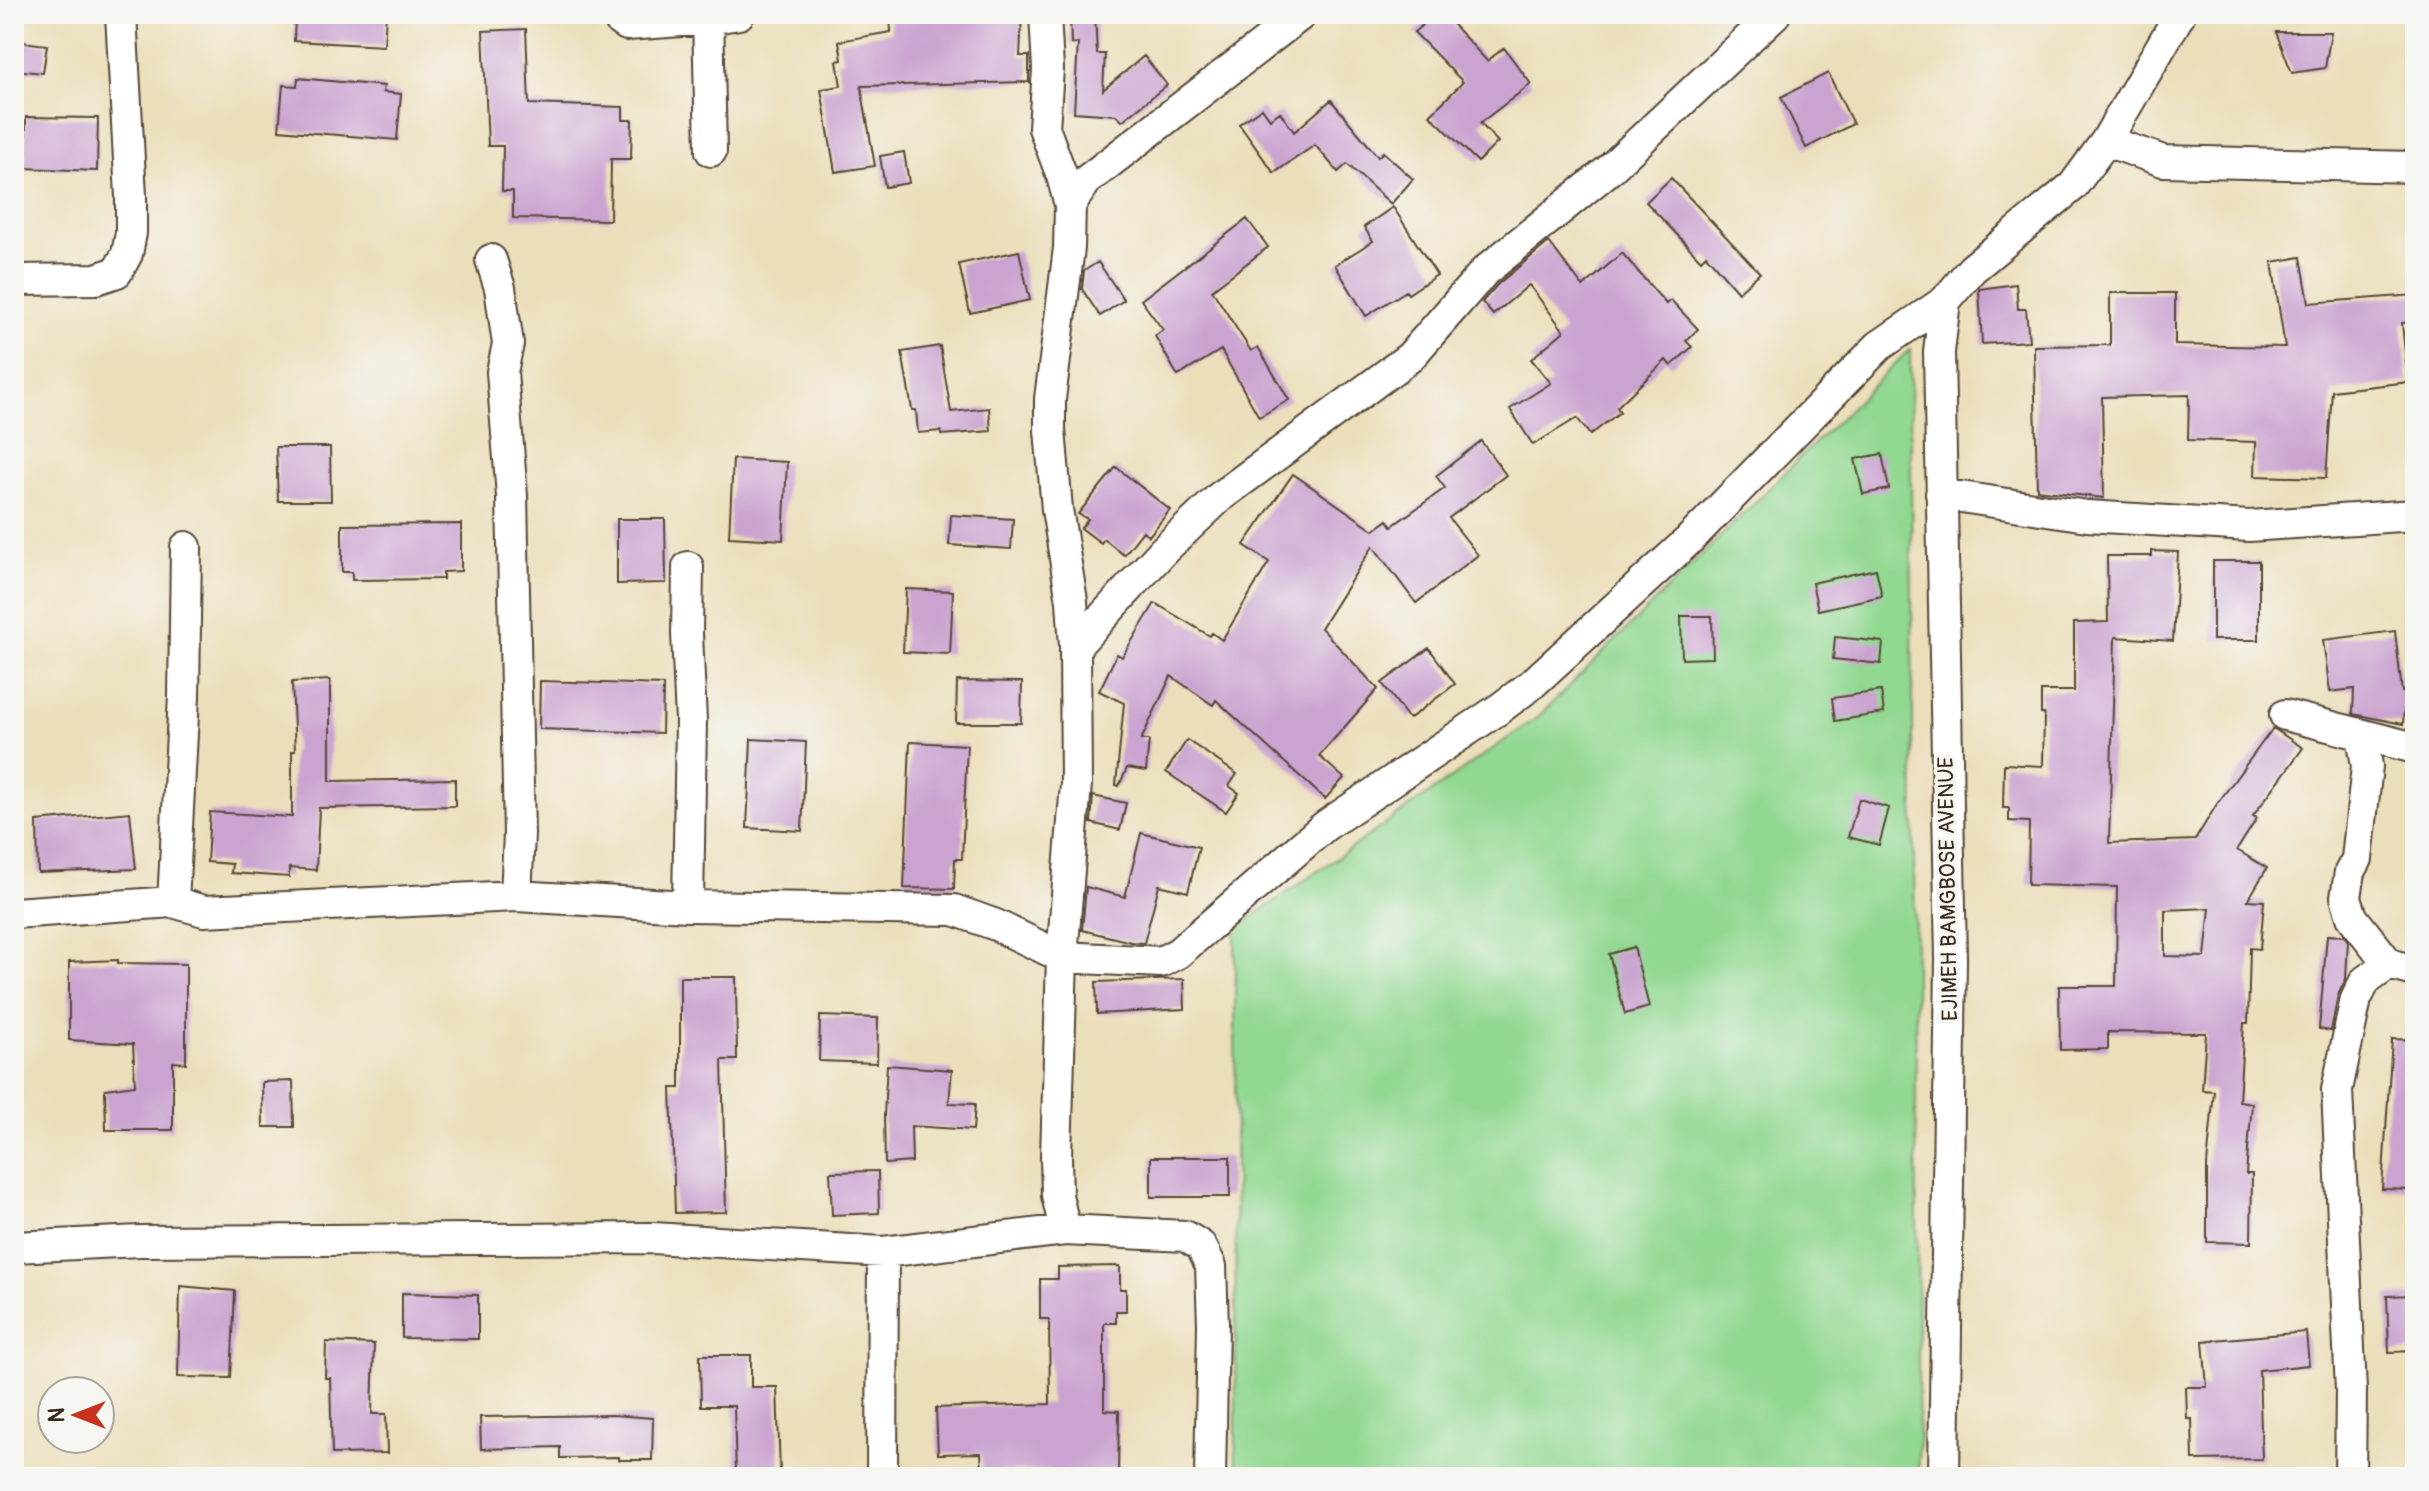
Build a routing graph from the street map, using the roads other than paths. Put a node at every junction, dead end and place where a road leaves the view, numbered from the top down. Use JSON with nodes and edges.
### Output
{"nodes":[{"id":1,"x":121,"y":14,"type":"edge"},
{"id":2,"x":617,"y":14,"type":"edge"},
{"id":3,"x":739,"y":14,"type":"edge"},
{"id":4,"x":1045,"y":14,"type":"edge"},
{"id":5,"x":1302,"y":14,"type":"edge"},
{"id":6,"x":1775,"y":14,"type":"edge"},
{"id":7,"x":2180,"y":14,"type":"edge"},
{"id":8,"x":708,"y":17,"type":"edge"},
{"id":9,"x":2106,"y":141,"type":"junction"},
{"id":10,"x":711,"y":151,"type":"dead end"},
{"id":11,"x":2415,"y":167,"type":"edge"},
{"id":12,"x":1070,"y":205,"type":"junction"},
{"id":13,"x":491,"y":260,"type":"dead end"},
{"id":14,"x":14,"y":280,"type":"edge"},
{"id":15,"x":1945,"y":301,"type":"junction"},
{"id":16,"x":1941,"y":494,"type":"junction"},
{"id":17,"x":2415,"y":515,"type":"edge"},
{"id":18,"x":186,"y":547,"type":"dead end"},
{"id":19,"x":688,"y":567,"type":"dead end"},
{"id":20,"x":1075,"y":647,"type":"junction"},
{"id":21,"x":2285,"y":715,"type":"dead end"},
{"id":22,"x":2362,"y":736,"type":"junction"},
{"id":23,"x":2415,"y":748,"type":"edge"},
{"id":24,"x":516,"y":896,"type":"junction"},
{"id":25,"x":173,"y":902,"type":"junction"},
{"id":26,"x":688,"y":906,"type":"junction"},
{"id":27,"x":14,"y":913,"type":"edge"},
{"id":28,"x":1062,"y":957,"type":"junction"},
{"id":29,"x":2402,"y":967,"type":"edge"},
{"id":30,"x":1065,"y":1230,"type":"junction"},
{"id":31,"x":14,"y":1247,"type":"edge"},
{"id":32,"x":883,"y":1252,"type":"junction"},
{"id":33,"x":882,"y":1477,"type":"edge"},
{"id":34,"x":1210,"y":1477,"type":"edge"},
{"id":35,"x":1944,"y":1477,"type":"edge"},
{"id":36,"x":2350,"y":1477,"type":"edge"}],
"edges":[{"from":1,"to":14,"type":"street"},
{"from":2,"to":8,"type":"street"},
{"from":3,"to":8,"type":"street"},
{"from":4,"to":12,"type":"street"},
{"from":5,"to":12,"type":"street"},
{"from":6,"to":20,"type":"street"},
{"from":7,"to":9,"type":"street"},
{"from":8,"to":10,"type":"street"},
{"from":9,"to":11,"type":"street"},
{"from":9,"to":15,"type":"street"},
{"from":12,"to":20,"type":"street"},
{"from":13,"to":24,"type":"street"},
{"from":15,"to":16,"type":"street","name":"EJIMEH BAMGBOSE AVENUE"},
{"from":15,"to":28,"type":"street"},
{"from":16,"to":17,"type":"street"},
{"from":16,"to":35,"type":"street","name":"EJIMEH BAMGBOSE AVENUE"},
{"from":18,"to":25,"type":"street"},
{"from":19,"to":26,"type":"street"},
{"from":20,"to":28,"type":"street"},
{"from":21,"to":22,"type":"street"},
{"from":22,"to":23,"type":"street"},
{"from":22,"to":29,"type":"street"},
{"from":24,"to":25,"type":"street"},
{"from":24,"to":26,"type":"street"},
{"from":25,"to":27,"type":"street"},
{"from":26,"to":28,"type":"street"},
{"from":28,"to":30,"type":"street"},
{"from":29,"to":36,"type":"street"},
{"from":30,"to":32,"type":"street"},
{"from":30,"to":34,"type":"street"},
{"from":31,"to":32,"type":"street"},
{"from":32,"to":33,"type":"street"}]}
